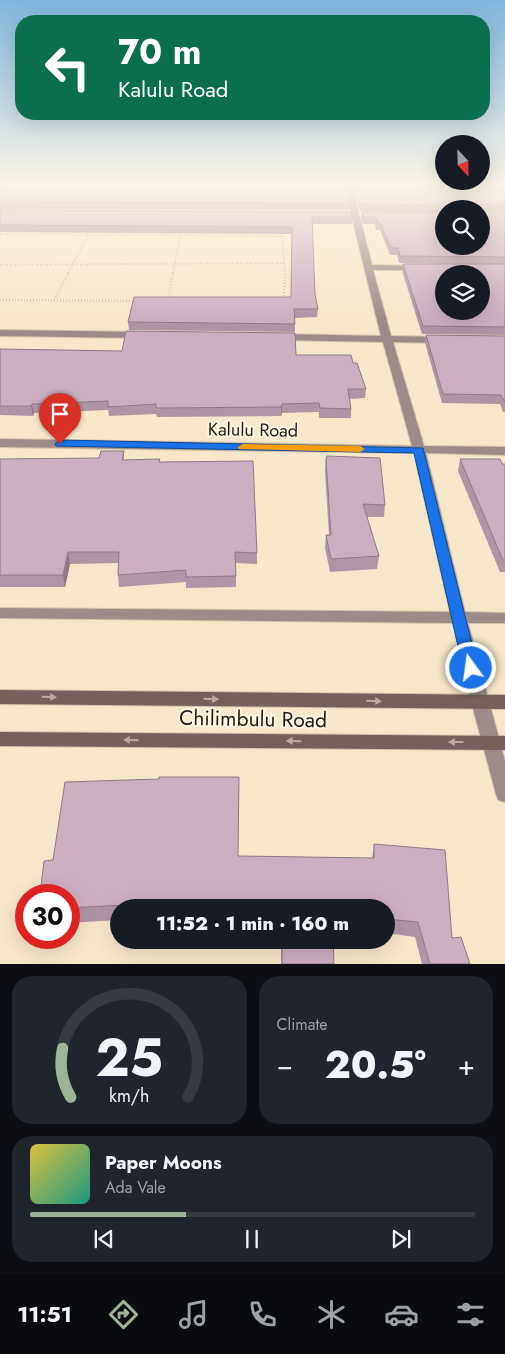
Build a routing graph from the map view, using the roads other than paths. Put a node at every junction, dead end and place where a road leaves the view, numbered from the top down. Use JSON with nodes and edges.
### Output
{"nodes":[{"id":1,"x":359,"y":228,"type":"edge"},
{"id":2,"x":370,"y":268,"type":"junction"},
{"id":3,"x":428,"y":268,"type":"edge"},
{"id":4,"x":0,"y":334,"type":"edge"},
{"id":5,"x":158,"y":336,"type":"edge"},
{"id":6,"x":266,"y":337,"type":"edge"},
{"id":7,"x":387,"y":339,"type":"junction"},
{"id":8,"x":456,"y":340,"type":"edge"},
{"id":9,"x":0,"y":443,"type":"edge"},
{"id":10,"x":419,"y":450,"type":"junction"},
{"id":11,"x":505,"y":451,"type":"edge"},
{"id":12,"x":0,"y":613,"type":"edge"},
{"id":13,"x":458,"y":618,"type":"junction"},
{"id":14,"x":505,"y":618,"type":"edge"},
{"id":15,"x":0,"y":697,"type":"edge"},
{"id":16,"x":479,"y":701,"type":"junction"},
{"id":17,"x":505,"y":702,"type":"edge"},
{"id":18,"x":0,"y":739,"type":"edge"},
{"id":19,"x":498,"y":742,"type":"edge"},
{"id":20,"x":505,"y":794,"type":"edge"}],
"edges":[{"from":1,"to":2,"type":"street"},
{"from":2,"to":3,"type":"street"},
{"from":2,"to":7,"type":"street"},
{"from":4,"to":5,"type":"street"},
{"from":6,"to":7,"type":"street"},
{"from":7,"to":8,"type":"street"},
{"from":7,"to":10,"type":"street"},
{"from":9,"to":10,"type":"street","name":"Kalulu Road"},
{"from":10,"to":11,"type":"street","name":"Kalulu Road"},
{"from":10,"to":13,"type":"street"},
{"from":12,"to":13,"type":"street"},
{"from":13,"to":14,"type":"street"},
{"from":13,"to":16,"type":"street"},
{"from":15,"to":16,"type":"main road","name":"Chilimbulu Road","one_way":true},
{"from":16,"to":17,"type":"main road","name":"Chilimbulu Road"},
{"from":16,"to":19,"type":"street"},
{"from":19,"to":18,"type":"main road","name":"Chilimbulu Road","one_way":true},
{"from":19,"to":20,"type":"street"}]}
